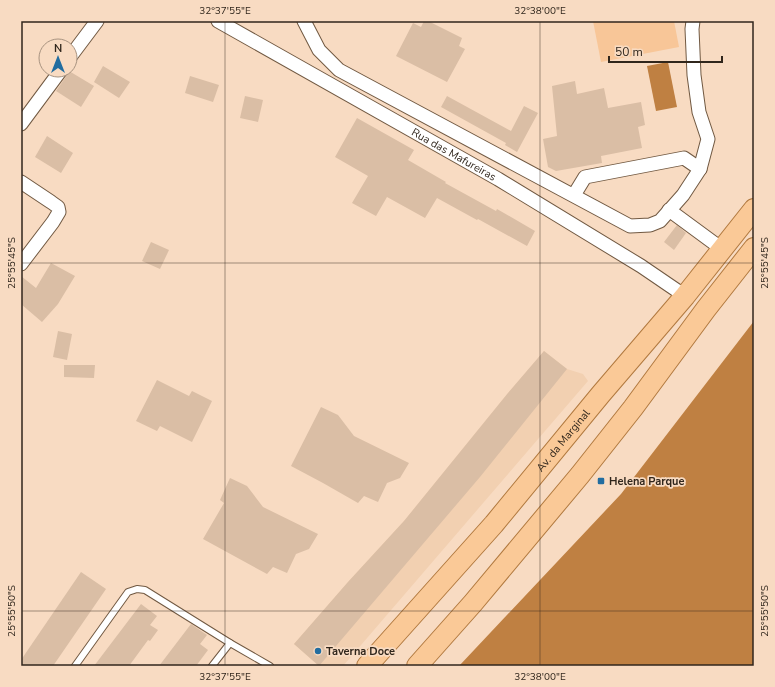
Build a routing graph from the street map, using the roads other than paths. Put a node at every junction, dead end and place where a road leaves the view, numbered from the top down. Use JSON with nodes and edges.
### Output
{"nodes":[{"id":1,"x":97,"y":21,"type":"edge"},
{"id":2,"x":218,"y":21,"type":"edge"},
{"id":3,"x":304,"y":21,"type":"edge"},
{"id":4,"x":693,"y":21,"type":"edge"},
{"id":5,"x":78,"y":47,"type":"edge"},
{"id":6,"x":55,"y":78,"type":"edge"},
{"id":7,"x":21,"y":124,"type":"edge"},
{"id":8,"x":700,"y":169,"type":"junction"},
{"id":9,"x":21,"y":182,"type":"edge"},
{"id":10,"x":574,"y":195,"type":"junction"},
{"id":11,"x":754,"y":209,"type":"edge"},
{"id":12,"x":669,"y":210,"type":"junction"},
{"id":13,"x":754,"y":248,"type":"edge"},
{"id":14,"x":722,"y":249,"type":"junction"},
{"id":15,"x":21,"y":264,"type":"edge"},
{"id":16,"x":685,"y":296,"type":"junction"},
{"id":17,"x":230,"y":643,"type":"junction"},
{"id":18,"x":75,"y":666,"type":"edge"},
{"id":19,"x":212,"y":666,"type":"edge"},
{"id":20,"x":270,"y":666,"type":"edge"},
{"id":21,"x":367,"y":666,"type":"edge"},
{"id":22,"x":417,"y":666,"type":"edge"}],
"edges":[{"from":1,"to":5,"type":"street"},
{"from":2,"to":16,"type":"street","name":"Rua das Mafureiras"},
{"from":3,"to":10,"type":"street"},
{"from":4,"to":8,"type":"street"},
{"from":6,"to":7,"type":"street"},
{"from":8,"to":10,"type":"street"},
{"from":8,"to":12,"type":"street"},
{"from":9,"to":15,"type":"street"},
{"from":10,"to":12,"type":"street"},
{"from":11,"to":14,"type":"main road","name":"Av. da Marginal"},
{"from":12,"to":14,"type":"street"},
{"from":13,"to":22,"type":"main road"},
{"from":14,"to":16,"type":"main road","name":"Av. da Marginal"},
{"from":16,"to":21,"type":"main road","name":"Av. da Marginal"},
{"from":17,"to":18,"type":"lane"},
{"from":17,"to":19,"type":"lane"},
{"from":17,"to":20,"type":"lane"}]}
